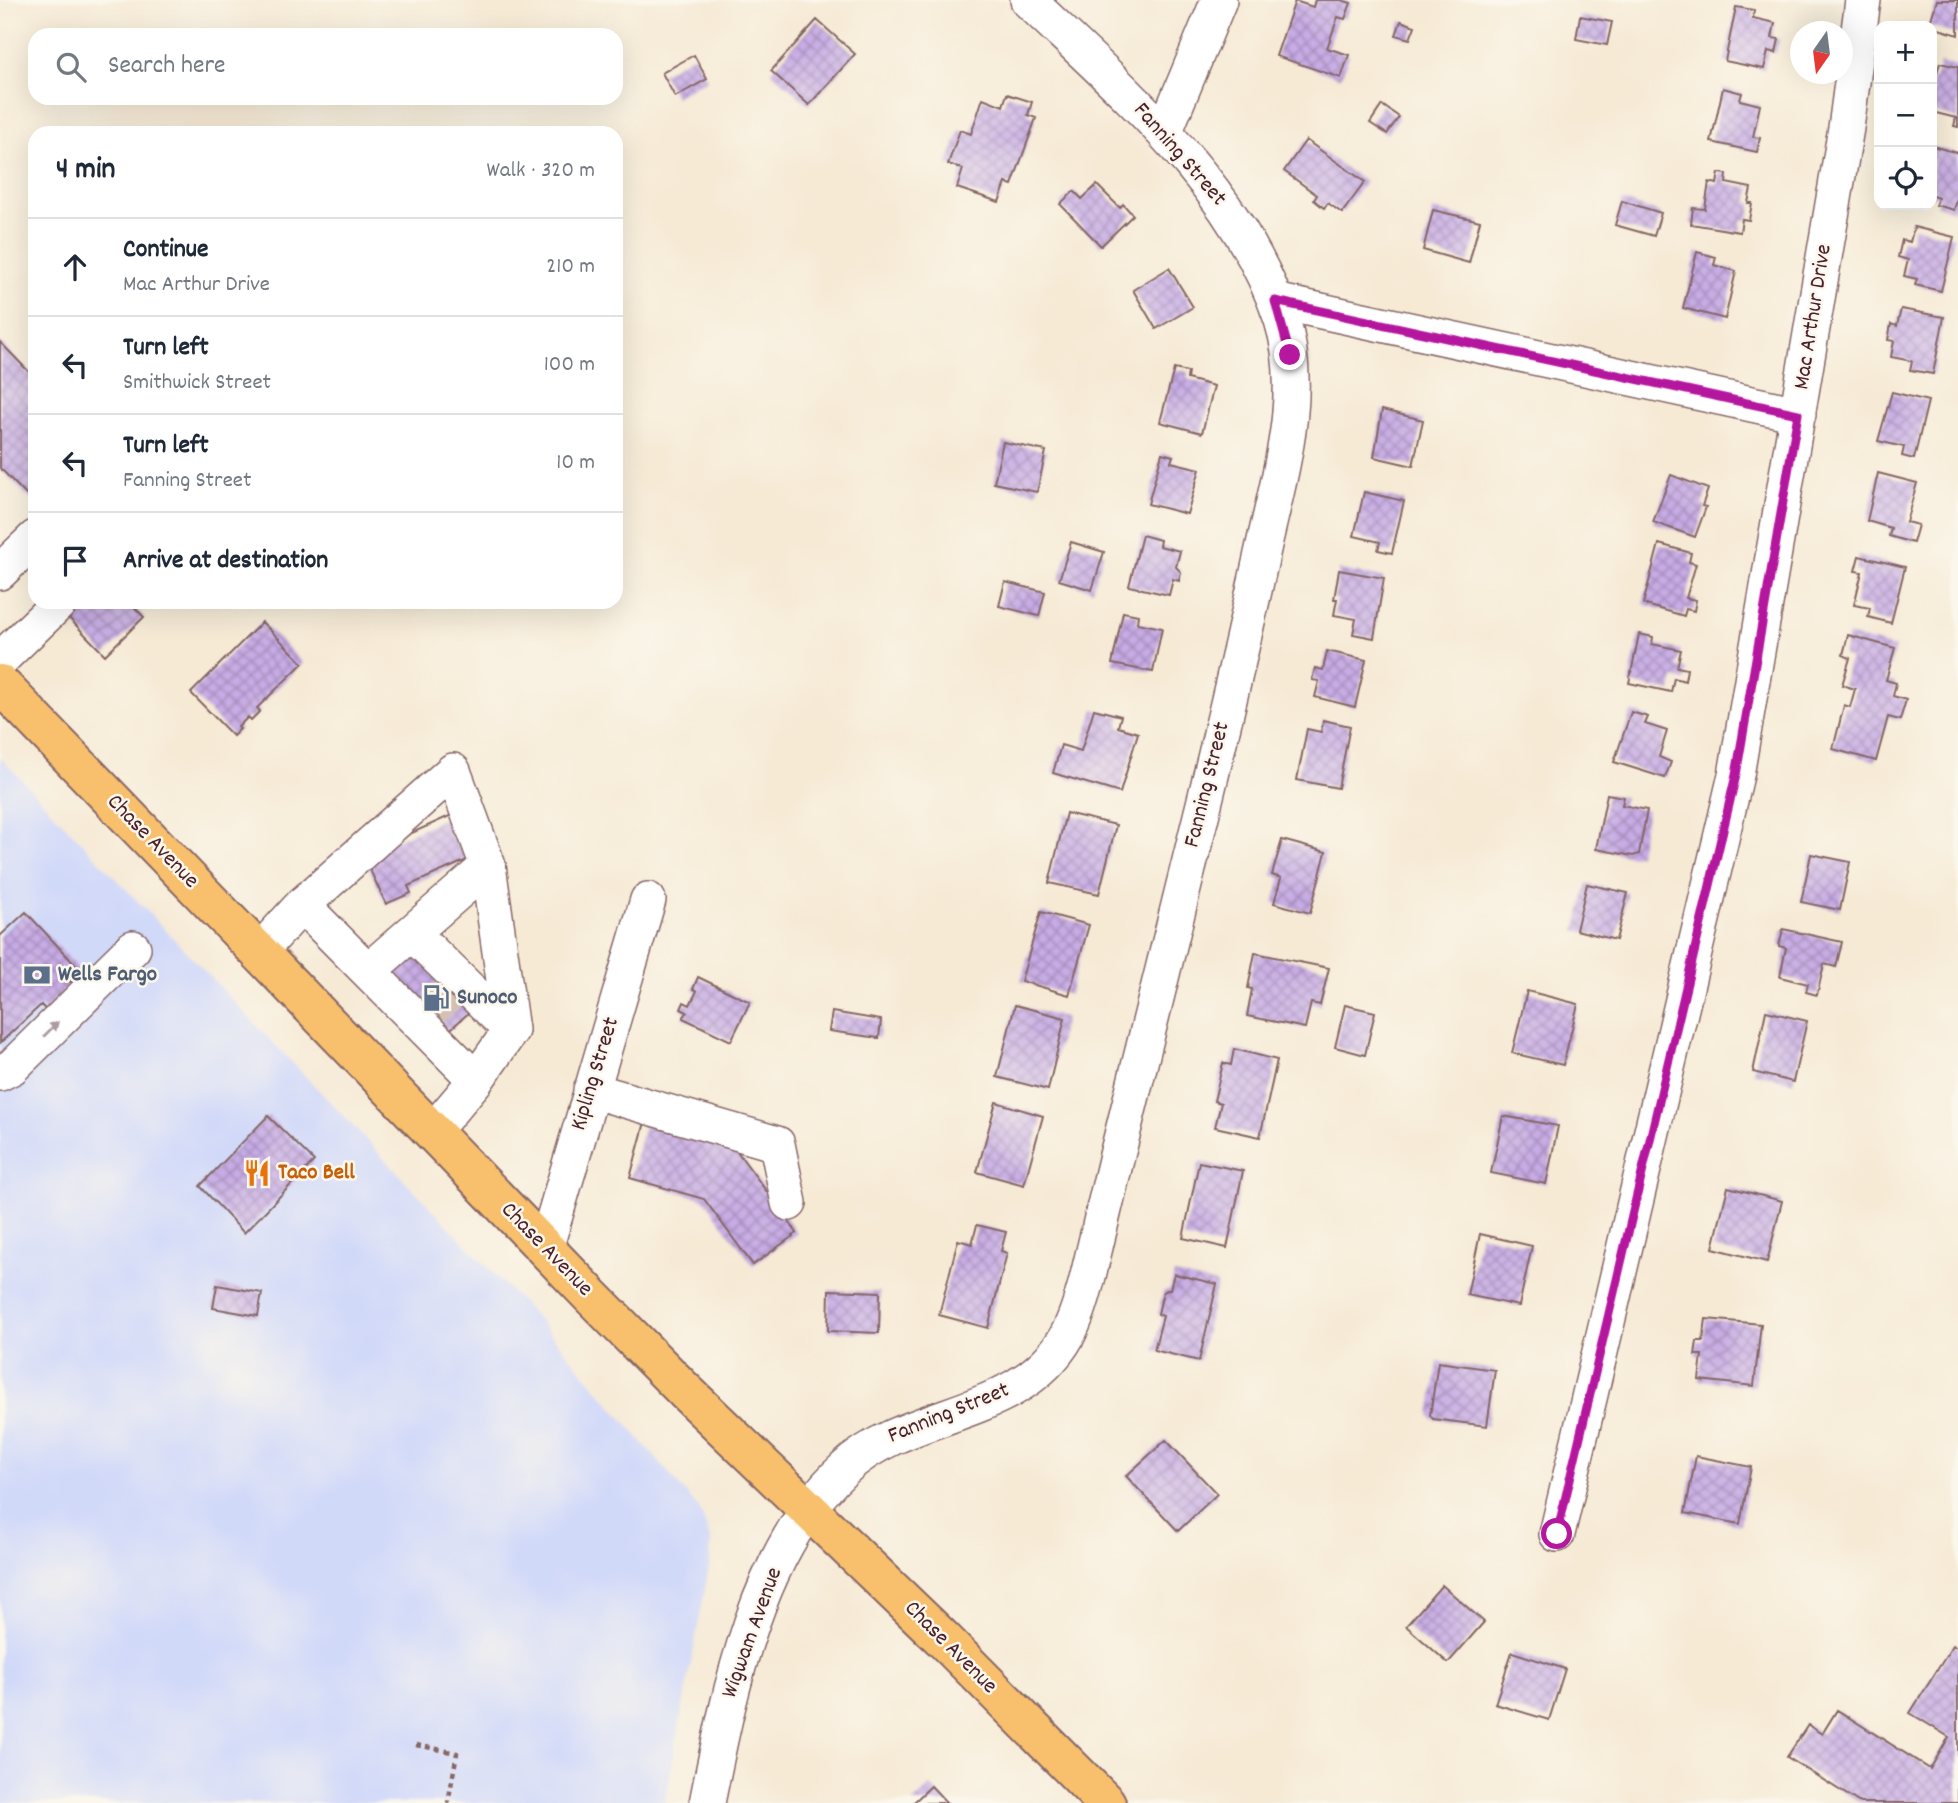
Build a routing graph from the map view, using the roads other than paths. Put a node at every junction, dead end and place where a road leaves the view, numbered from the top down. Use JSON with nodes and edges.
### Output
{"nodes":[{"id":1,"x":1028,"y":0,"type":"edge"},
{"id":2,"x":1219,"y":0,"type":"edge"},
{"id":3,"x":1863,"y":0,"type":"edge"},
{"id":4,"x":1164,"y":133,"type":"junction"},
{"id":5,"x":1275,"y":301,"type":"junction"},
{"id":6,"x":1798,"y":414,"type":"junction"},
{"id":7,"x":53,"y":609,"type":"edge"},
{"id":8,"x":0,"y":660,"type":"edge"},
{"id":9,"x":0,"y":684,"type":"edge"},
{"id":10,"x":488,"y":866,"type":"junction"},
{"id":11,"x":648,"y":900,"type":"dead end"},
{"id":12,"x":302,"y":905,"type":"junction"},
{"id":13,"x":412,"y":933,"type":"junction"},
{"id":14,"x":133,"y":948,"type":"dead end"},
{"id":15,"x":258,"y":953,"type":"junction"},
{"id":16,"x":368,"y":971,"type":"junction"},
{"id":17,"x":511,"y":1030,"type":"junction"},
{"id":18,"x":0,"y":1073,"type":"edge"},
{"id":19,"x":476,"y":1080,"type":"junction"},
{"id":20,"x":591,"y":1090,"type":"junction"},
{"id":21,"x":432,"y":1132,"type":"junction"},
{"id":22,"x":789,"y":1203,"type":"dead end"},
{"id":23,"x":545,"y":1249,"type":"junction"},
{"id":24,"x":809,"y":1510,"type":"junction"},
{"id":25,"x":1557,"y":1534,"type":"dead end"},
{"id":26,"x":707,"y":1803,"type":"edge"},
{"id":27,"x":1106,"y":1803,"type":"edge"}],
"edges":[{"from":1,"to":4,"type":"street","name":"Fanning Street"},
{"from":2,"to":4,"type":"street"},
{"from":3,"to":6,"type":"street","name":"Mac Arthur Drive"},
{"from":4,"to":5,"type":"street","name":"Fanning Street"},
{"from":5,"to":6,"type":"street"},
{"from":5,"to":24,"type":"street","name":"Fanning Street"},
{"from":6,"to":25,"type":"street","name":"Mac Arthur Drive"},
{"from":7,"to":8,"type":"street"},
{"from":9,"to":15,"type":"main road","name":"Chase Avenue"},
{"from":10,"to":12,"type":"street"},
{"from":10,"to":13,"type":"street"},
{"from":10,"to":17,"type":"street"},
{"from":11,"to":20,"type":"street","name":"Kipling Street"},
{"from":12,"to":15,"type":"street"},
{"from":12,"to":16,"type":"street"},
{"from":13,"to":16,"type":"street"},
{"from":13,"to":17,"type":"street"},
{"from":18,"to":14,"type":"street","one_way":true},
{"from":15,"to":21,"type":"main road","name":"Chase Avenue"},
{"from":16,"to":19,"type":"street"},
{"from":17,"to":19,"type":"street"},
{"from":19,"to":21,"type":"street"},
{"from":20,"to":22,"type":"street"},
{"from":20,"to":23,"type":"street","name":"Kipling Street"},
{"from":21,"to":23,"type":"main road","name":"Chase Avenue"},
{"from":23,"to":24,"type":"main road","name":"Chase Avenue"},
{"from":24,"to":26,"type":"street","name":"Wigwam Avenue"},
{"from":24,"to":27,"type":"main road","name":"Chase Avenue"}]}
